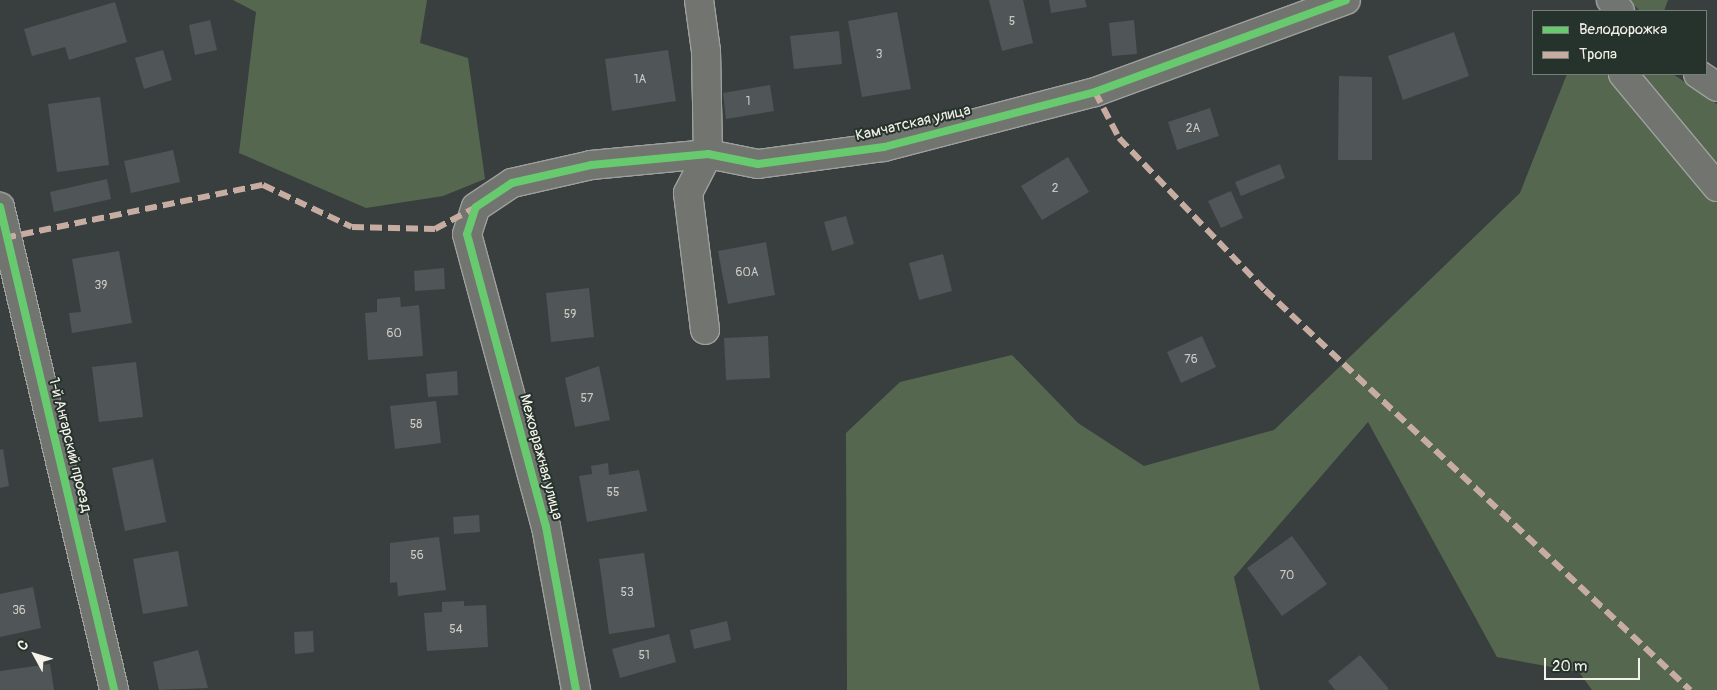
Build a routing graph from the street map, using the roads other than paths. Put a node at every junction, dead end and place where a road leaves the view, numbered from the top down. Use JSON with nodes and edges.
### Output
{"nodes":[{"id":1,"x":699,"y":0,"type":"edge"},
{"id":2,"x":1346,"y":0,"type":"edge"},
{"id":3,"x":1611,"y":0,"type":"edge"},
{"id":4,"x":1619,"y":10,"type":"edge"},
{"id":5,"x":1624,"y":75,"type":"edge"},
{"id":6,"x":1699,"y":75,"type":"edge"},
{"id":7,"x":1717,"y":87,"type":"edge"},
{"id":8,"x":708,"y":154,"type":"junction"},
{"id":9,"x":1717,"y":187,"type":"edge"},
{"id":10,"x":0,"y":207,"type":"edge"},
{"id":11,"x":467,"y":234,"type":"joint"},
{"id":12,"x":2,"y":238,"type":"edge"},
{"id":13,"x":705,"y":330,"type":"dead end"},
{"id":14,"x":114,"y":690,"type":"edge"},
{"id":15,"x":576,"y":690,"type":"edge"}],
"edges":[{"from":1,"to":8,"type":"street"},
{"from":2,"to":8,"type":"street","name":"Камчатская улица"},
{"from":3,"to":4,"type":"street"},
{"from":5,"to":9,"type":"street"},
{"from":6,"to":7,"type":"street"},
{"from":8,"to":11,"type":"street","name":"Камчатская улица"},
{"from":8,"to":13,"type":"street"},
{"from":10,"to":12,"type":"street","name":"1-й Ангарский проезд"},
{"from":11,"to":15,"type":"street","name":"Межовражная улица"},
{"from":12,"to":14,"type":"street","name":"1-й Ангарский проезд"}]}
